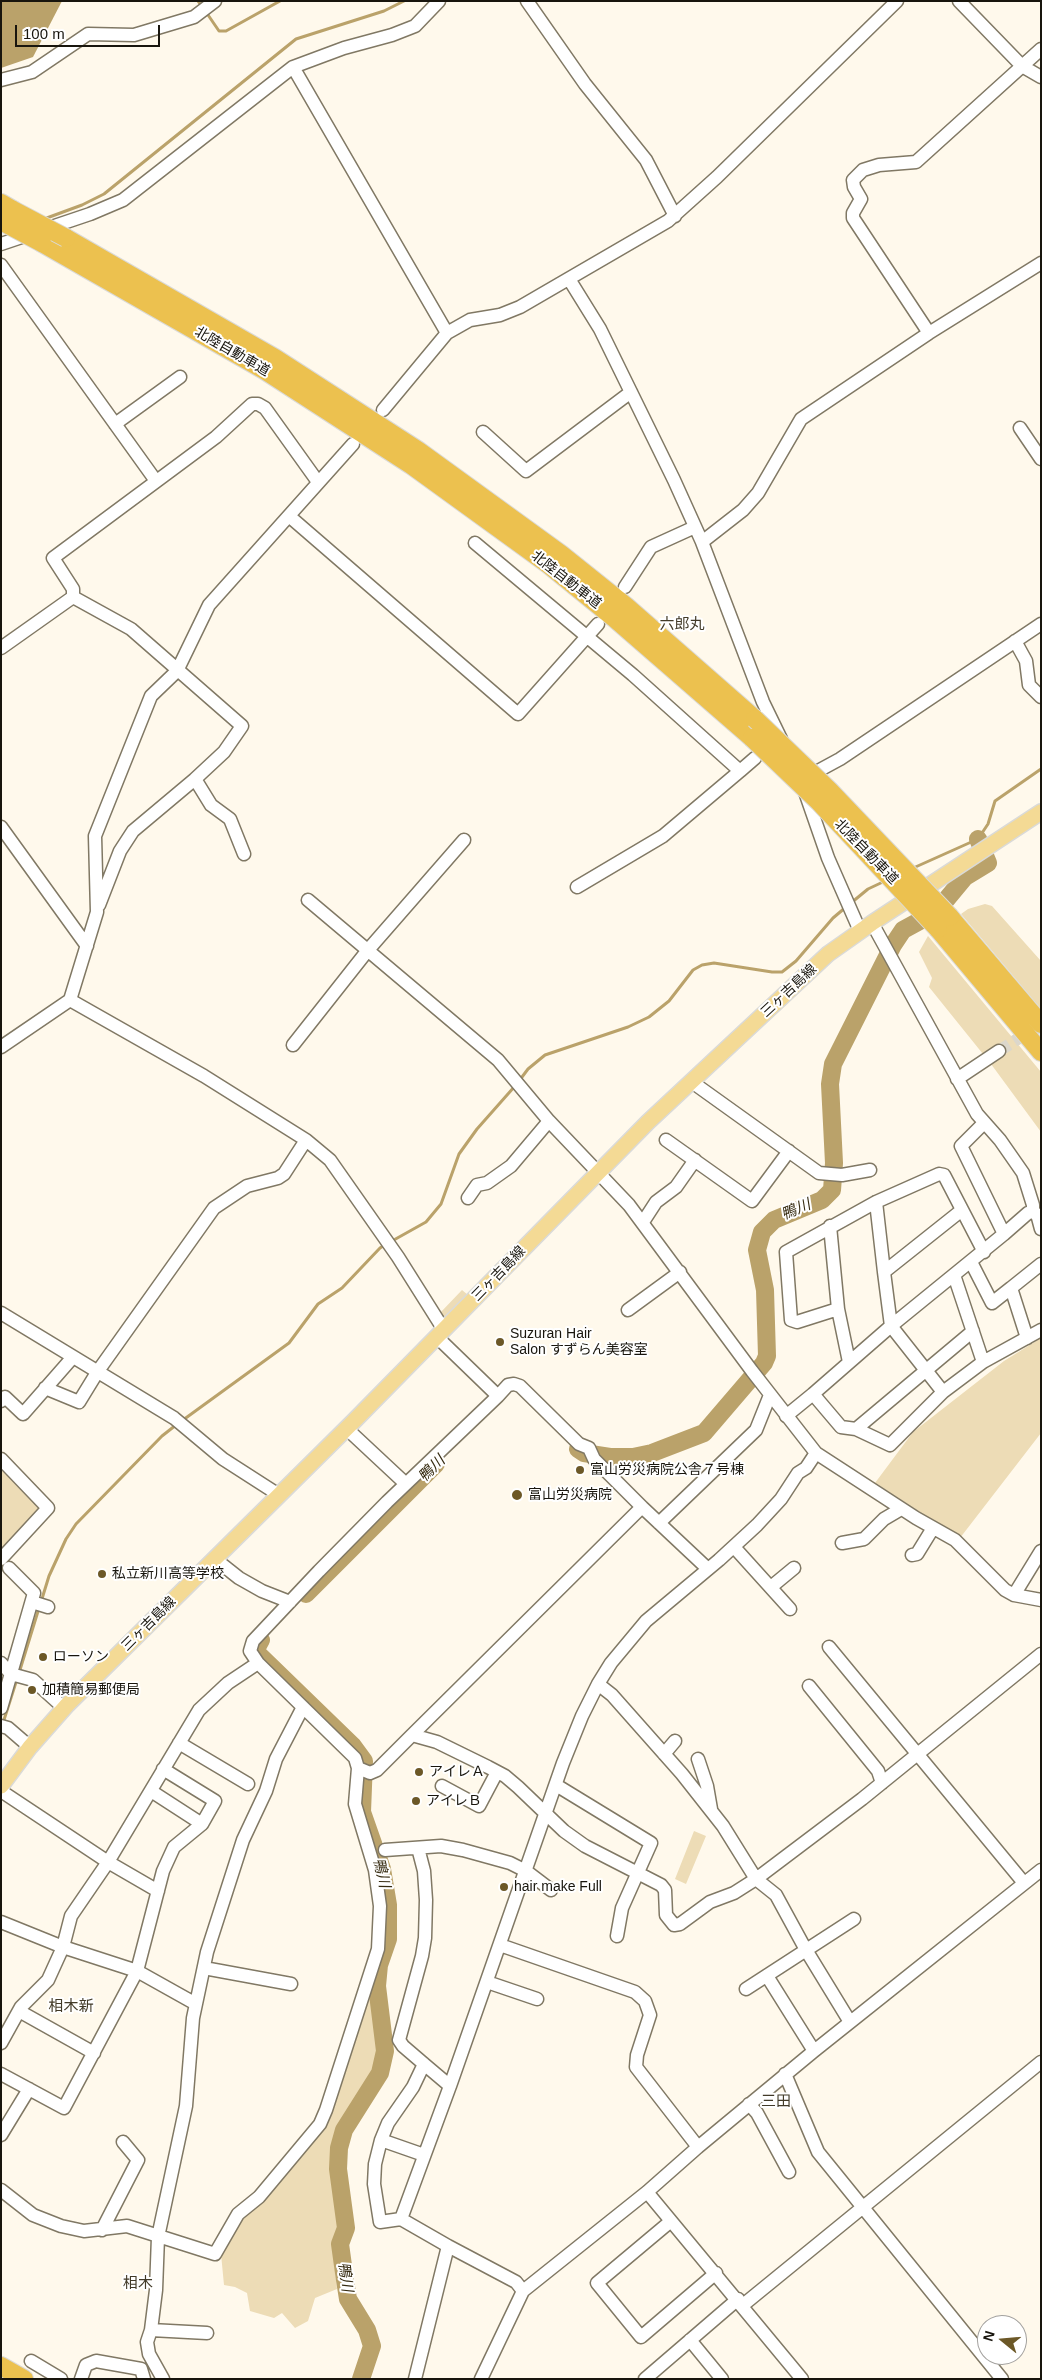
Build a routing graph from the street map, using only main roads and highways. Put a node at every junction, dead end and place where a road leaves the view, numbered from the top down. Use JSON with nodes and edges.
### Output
{"nodes":[{"id":1,"x":5,"y":211,"type":"edge"},
{"id":2,"x":1041,"y":812,"type":"edge"},
{"id":3,"x":944,"y":923,"type":"junction"},
{"id":4,"x":1041,"y":1024,"type":"edge"},
{"id":5,"x":1041,"y":1052,"type":"edge"},
{"id":6,"x":1,"y":1786,"type":"edge"},
{"id":7,"x":1,"y":2366,"type":"edge"},
{"id":8,"x":24,"y":2379,"type":"edge"}],
"edges":[{"from":1,"to":3,"type":"highway","name":"北陸自動車道","bridge":true},
{"from":1,"to":3,"type":"highway","name":"北陸自動車道","bridge":true},
{"from":2,"to":6,"type":"main road","name":"三ヶ吉島線"},
{"from":3,"to":4,"type":"highway","name":"北陸自動車道"},
{"from":3,"to":5,"type":"highway","name":"北陸自動車道"},
{"from":7,"to":8,"type":"highway"}]}
